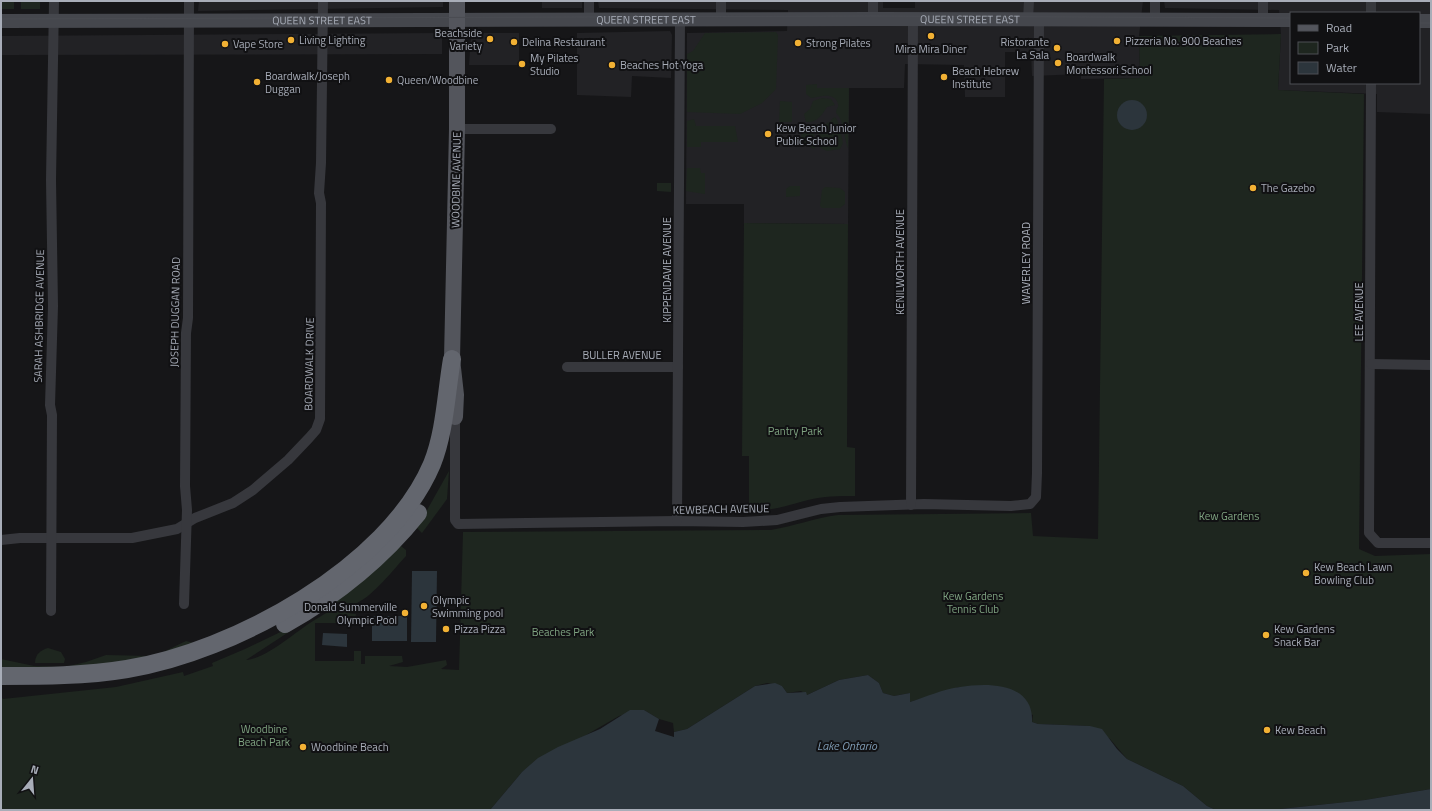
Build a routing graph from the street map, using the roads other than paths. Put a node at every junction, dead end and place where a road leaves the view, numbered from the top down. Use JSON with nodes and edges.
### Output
{"nodes":[{"id":1,"x":54,"y":1,"type":"edge"},
{"id":2,"x":189,"y":1,"type":"edge"},
{"id":3,"x":322,"y":1,"type":"edge"},
{"id":4,"x":457,"y":1,"type":"edge"},
{"id":5,"x":589,"y":1,"type":"edge"},
{"id":6,"x":721,"y":1,"type":"edge"},
{"id":7,"x":873,"y":1,"type":"edge"},
{"id":8,"x":1029,"y":1,"type":"edge"},
{"id":9,"x":1155,"y":1,"type":"edge"},
{"id":10,"x":1263,"y":1,"type":"edge"},
{"id":11,"x":1371,"y":1,"type":"edge"},
{"id":12,"x":1371,"y":12,"type":"edge"},
{"id":13,"x":589,"y":19,"type":"junction"},
{"id":14,"x":680,"y":19,"type":"junction"},
{"id":15,"x":721,"y":19,"type":"junction"},
{"id":16,"x":873,"y":19,"type":"junction"},
{"id":17,"x":913,"y":19,"type":"junction"},
{"id":18,"x":1034,"y":19,"type":"junction"},
{"id":19,"x":1155,"y":19,"type":"junction"},
{"id":20,"x":457,"y":20,"type":"junction"},
{"id":21,"x":1263,"y":20,"type":"junction"},
{"id":22,"x":1290,"y":20,"type":"edge"},
{"id":23,"x":1,"y":21,"type":"edge"},
{"id":24,"x":54,"y":21,"type":"junction"},
{"id":25,"x":188,"y":21,"type":"junction"},
{"id":26,"x":323,"y":21,"type":"junction"},
{"id":27,"x":1420,"y":21,"type":"edge"},
{"id":28,"x":1431,"y":21,"type":"edge"},
{"id":29,"x":1370,"y":84,"type":"edge"},
{"id":30,"x":457,"y":129,"type":"junction"},
{"id":31,"x":552,"y":129,"type":"dead end"},
{"id":32,"x":452,"y":359,"type":"junction"},
{"id":33,"x":1371,"y":364,"type":"junction"},
{"id":34,"x":1431,"y":365,"type":"edge"},
{"id":35,"x":567,"y":367,"type":"dead end"},
{"id":36,"x":678,"y":367,"type":"junction"},
{"id":37,"x":455,"y":417,"type":"junction"},
{"id":38,"x":1030,"y":504,"type":"joint"},
{"id":39,"x":912,"y":505,"type":"junction"},
{"id":40,"x":677,"y":521,"type":"junction"},
{"id":41,"x":186,"y":523,"type":"junction"},
{"id":42,"x":458,"y":524,"type":"joint"},
{"id":43,"x":52,"y":538,"type":"junction"},
{"id":44,"x":1,"y":540,"type":"edge"},
{"id":45,"x":1431,"y":543,"type":"edge"},
{"id":46,"x":184,"y":604,"type":"dead end"},
{"id":47,"x":51,"y":611,"type":"dead end"},
{"id":48,"x":1,"y":676,"type":"edge"},
{"id":49,"x":1,"y":687,"type":"edge"}],
"edges":[{"from":1,"to":24,"type":"street","name":"SARAH ASHBRIDGE AVENUE"},
{"from":2,"to":25,"type":"street","name":"JOSEPH DUGGAN ROAD"},
{"from":3,"to":26,"type":"street","name":"BOARDWALK DRIVE"},
{"from":4,"to":20,"type":"main road","name":"WOODBINE AVENUE"},
{"from":5,"to":13,"type":"street"},
{"from":6,"to":15,"type":"street"},
{"from":7,"to":16,"type":"street"},
{"from":8,"to":18,"type":"street","name":"WAVERLEY ROAD"},
{"from":9,"to":19,"type":"street"},
{"from":10,"to":21,"type":"street"},
{"from":11,"to":12,"type":"street"},
{"from":13,"to":14,"type":"main road","name":"QUEEN STREET EAST"},
{"from":13,"to":20,"type":"main road","name":"QUEEN STREET EAST"},
{"from":14,"to":15,"type":"main road","name":"QUEEN STREET EAST"},
{"from":14,"to":36,"type":"street","name":"KIPPENDAVIE AVENUE"},
{"from":15,"to":16,"type":"main road","name":"QUEEN STREET EAST"},
{"from":16,"to":17,"type":"main road","name":"QUEEN STREET EAST"},
{"from":17,"to":18,"type":"main road","name":"QUEEN STREET EAST"},
{"from":17,"to":39,"type":"street","name":"KENILWORTH AVENUE"},
{"from":18,"to":19,"type":"main road","name":"QUEEN STREET EAST"},
{"from":18,"to":38,"type":"street","name":"WAVERLEY ROAD"},
{"from":19,"to":21,"type":"main road","name":"QUEEN STREET EAST"},
{"from":20,"to":26,"type":"main road","name":"QUEEN STREET EAST"},
{"from":20,"to":30,"type":"main road","name":"WOODBINE AVENUE"},
{"from":21,"to":22,"type":"main road","name":"QUEEN STREET EAST"},
{"from":23,"to":24,"type":"main road","name":"QUEEN STREET EAST"},
{"from":24,"to":25,"type":"main road","name":"QUEEN STREET EAST"},
{"from":24,"to":43,"type":"street","name":"SARAH ASHBRIDGE AVENUE"},
{"from":25,"to":26,"type":"main road","name":"QUEEN STREET EAST"},
{"from":25,"to":41,"type":"street","name":"JOSEPH DUGGAN ROAD"},
{"from":26,"to":41,"type":"street","name":"BOARDWALK DRIVE"},
{"from":27,"to":28,"type":"main road"},
{"from":29,"to":33,"type":"street","name":"LEE AVENUE"},
{"from":30,"to":31,"type":"street"},
{"from":30,"to":32,"type":"main road","name":"WOODBINE AVENUE"},
{"from":32,"to":37,"type":"main road","name":"WOODBINE AVENUE"},
{"from":32,"to":48,"type":"highway","name":"WOODBINE AVENUE"},
{"from":33,"to":34,"type":"street"},
{"from":33,"to":45,"type":"street","name":"LEE AVENUE"},
{"from":35,"to":36,"type":"street","name":"BULLER AVENUE"},
{"from":36,"to":40,"type":"street","name":"KIPPENDAVIE AVENUE"},
{"from":37,"to":42,"type":"street","name":"WOODBINE AVENUE"},
{"from":37,"to":49,"type":"highway"},
{"from":38,"to":39,"type":"street","name":"KEWBEACH AVENUE"},
{"from":39,"to":40,"type":"street","name":"KEWBEACH AVENUE"},
{"from":40,"to":42,"type":"street","name":"KEWBEACH AVENUE"},
{"from":41,"to":43,"type":"street","name":"BOARDWALK DRIVE"},
{"from":41,"to":46,"type":"street","name":"JOSEPH DUGGAN ROAD"},
{"from":43,"to":44,"type":"street","name":"BOARDWALK DRIVE"},
{"from":43,"to":47,"type":"street","name":"SARAH ASHBRIDGE AVENUE"}]}
